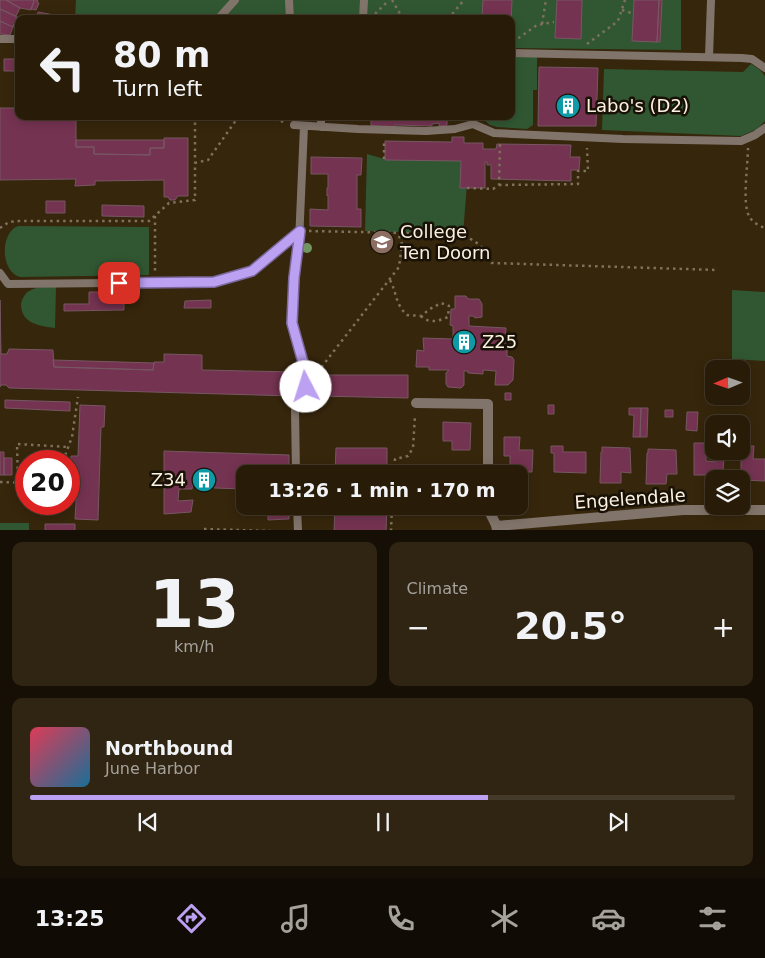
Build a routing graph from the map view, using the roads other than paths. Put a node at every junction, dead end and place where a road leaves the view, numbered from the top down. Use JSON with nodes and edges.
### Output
{"nodes":[{"id":1,"x":235,"y":0,"type":"edge"},
{"id":2,"x":289,"y":0,"type":"edge"},
{"id":3,"x":364,"y":0,"type":"edge"},
{"id":4,"x":711,"y":0,"type":"edge"},
{"id":5,"x":222,"y":15,"type":"edge"},
{"id":6,"x":290,"y":15,"type":"edge"},
{"id":7,"x":363,"y":15,"type":"edge"},
{"id":8,"x":0,"y":39,"type":"edge"},
{"id":9,"x":15,"y":39,"type":"edge"},
{"id":10,"x":515,"y":53,"type":"edge"},
{"id":11,"x":709,"y":57,"type":"junction"},
{"id":12,"x":765,"y":68,"type":"edge"},
{"id":13,"x":321,"y":120,"type":"edge"},
{"id":14,"x":473,"y":120,"type":"edge"},
{"id":15,"x":294,"y":125,"type":"road end"},
{"id":16,"x":304,"y":126,"type":"junction"},
{"id":17,"x":321,"y":127,"type":"junction"},
{"id":18,"x":765,"y":128,"type":"edge"},
{"id":19,"x":300,"y":231,"type":"junction"},
{"id":20,"x":0,"y":273,"type":"edge"},
{"id":21,"x":416,"y":403,"type":"road end"},
{"id":22,"x":296,"y":465,"type":"edge"},
{"id":23,"x":488,"y":465,"type":"edge"},
{"id":24,"x":765,"y":510,"type":"edge"},
{"id":25,"x":297,"y":515,"type":"edge"},
{"id":26,"x":490,"y":515,"type":"edge"},
{"id":27,"x":497,"y":528,"type":"edge"},
{"id":28,"x":298,"y":530,"type":"edge"}],
"edges":[{"from":1,"to":5,"type":"lane"},
{"from":2,"to":6,"type":"lane"},
{"from":3,"to":7,"type":"lane"},
{"from":4,"to":11,"type":"lane"},
{"from":8,"to":9,"type":"lane"},
{"from":10,"to":11,"type":"lane"},
{"from":11,"to":12,"type":"lane"},
{"from":13,"to":17,"type":"lane"},
{"from":14,"to":17,"type":"lane"},
{"from":14,"to":18,"type":"lane"},
{"from":15,"to":16,"type":"lane"},
{"from":16,"to":17,"type":"lane"},
{"from":16,"to":19,"type":"lane"},
{"from":19,"to":20,"type":"lane"},
{"from":19,"to":22,"type":"lane"},
{"from":21,"to":23,"type":"street"},
{"from":24,"to":27,"type":"street","name":"Engelendale"},
{"from":25,"to":28,"type":"lane"},
{"from":26,"to":27,"type":"street"}]}
